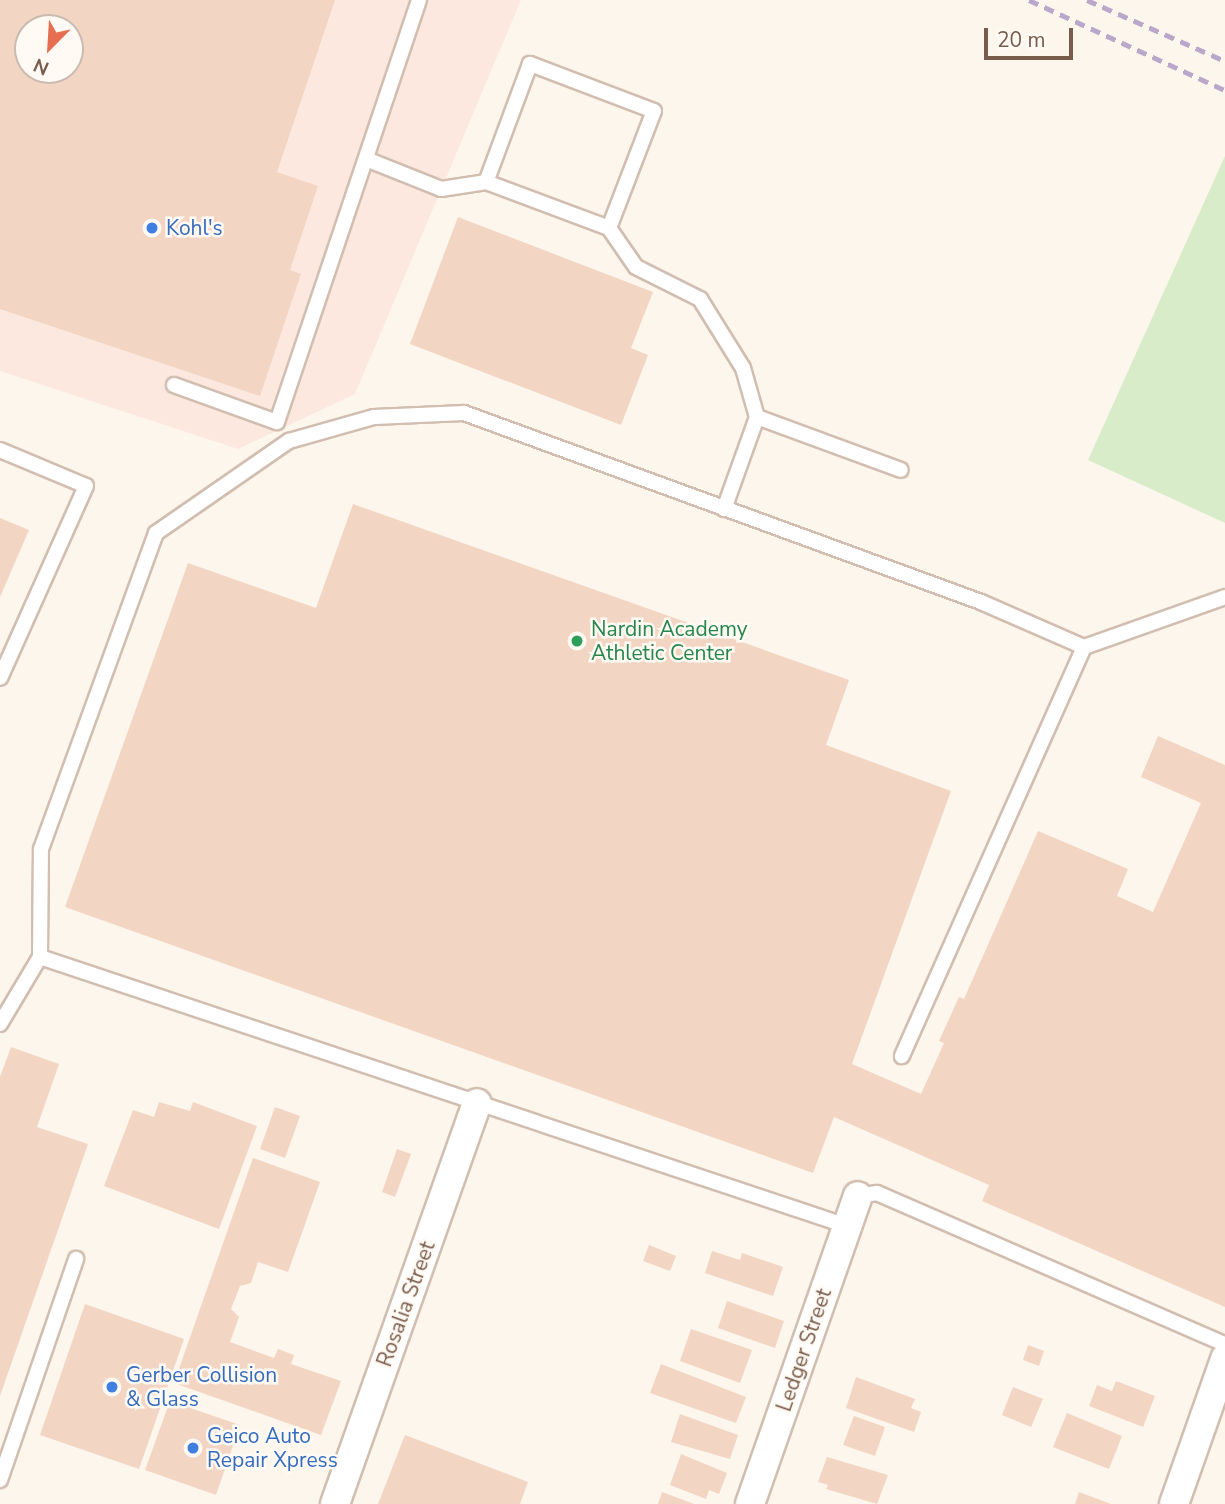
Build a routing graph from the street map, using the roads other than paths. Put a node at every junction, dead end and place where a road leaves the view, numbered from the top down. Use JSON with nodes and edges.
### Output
{"nodes":[{"id":1,"x":419,"y":0,"type":"edge"},
{"id":2,"x":366,"y":159,"type":"junction"},
{"id":3,"x":486,"y":182,"type":"junction"},
{"id":4,"x":609,"y":228,"type":"junction"},
{"id":5,"x":174,"y":385,"type":"dead end"},
{"id":6,"x":757,"y":417,"type":"junction"},
{"id":7,"x":277,"y":422,"type":"junction"},
{"id":8,"x":289,"y":442,"type":"junction"},
{"id":9,"x":0,"y":450,"type":"edge"},
{"id":10,"x":901,"y":470,"type":"dead end"},
{"id":11,"x":724,"y":509,"type":"junction"},
{"id":12,"x":1225,"y":597,"type":"edge"},
{"id":13,"x":1084,"y":647,"type":"junction"},
{"id":14,"x":0,"y":678,"type":"edge"},
{"id":15,"x":40,"y":957,"type":"junction"},
{"id":16,"x":0,"y":1024,"type":"edge"},
{"id":17,"x":902,"y":1056,"type":"dead end"},
{"id":18,"x":477,"y":1103,"type":"junction"},
{"id":19,"x":858,"y":1196,"type":"joint"},
{"id":20,"x":847,"y":1226,"type":"junction"},
{"id":21,"x":76,"y":1259,"type":"dead end"},
{"id":22,"x":1225,"y":1345,"type":"edge"},
{"id":23,"x":1225,"y":1359,"type":"edge"},
{"id":24,"x":0,"y":1480,"type":"edge"},
{"id":25,"x":335,"y":1504,"type":"edge"},
{"id":26,"x":750,"y":1504,"type":"edge"},
{"id":27,"x":1174,"y":1504,"type":"edge"}],
"edges":[{"from":1,"to":2,"type":"lane"},
{"from":2,"to":3,"type":"lane"},
{"from":2,"to":7,"type":"lane"},
{"from":3,"to":4,"type":"lane"},
{"from":3,"to":4,"type":"lane"},
{"from":4,"to":6,"type":"lane"},
{"from":5,"to":7,"type":"lane"},
{"from":6,"to":10,"type":"lane"},
{"from":6,"to":11,"type":"lane"},
{"from":7,"to":8,"type":"lane"},
{"from":8,"to":11,"type":"lane"},
{"from":8,"to":15,"type":"lane"},
{"from":9,"to":14,"type":"lane"},
{"from":11,"to":13,"type":"lane"},
{"from":12,"to":13,"type":"lane"},
{"from":13,"to":17,"type":"lane"},
{"from":15,"to":16,"type":"lane"},
{"from":15,"to":18,"type":"lane"},
{"from":18,"to":20,"type":"lane"},
{"from":18,"to":25,"type":"street","name":"Rosalia Street"},
{"from":19,"to":20,"type":"street","name":"Ledger Street"},
{"from":19,"to":22,"type":"lane"},
{"from":20,"to":26,"type":"street","name":"Ledger Street"},
{"from":21,"to":24,"type":"lane"},
{"from":23,"to":27,"type":"street"}]}
